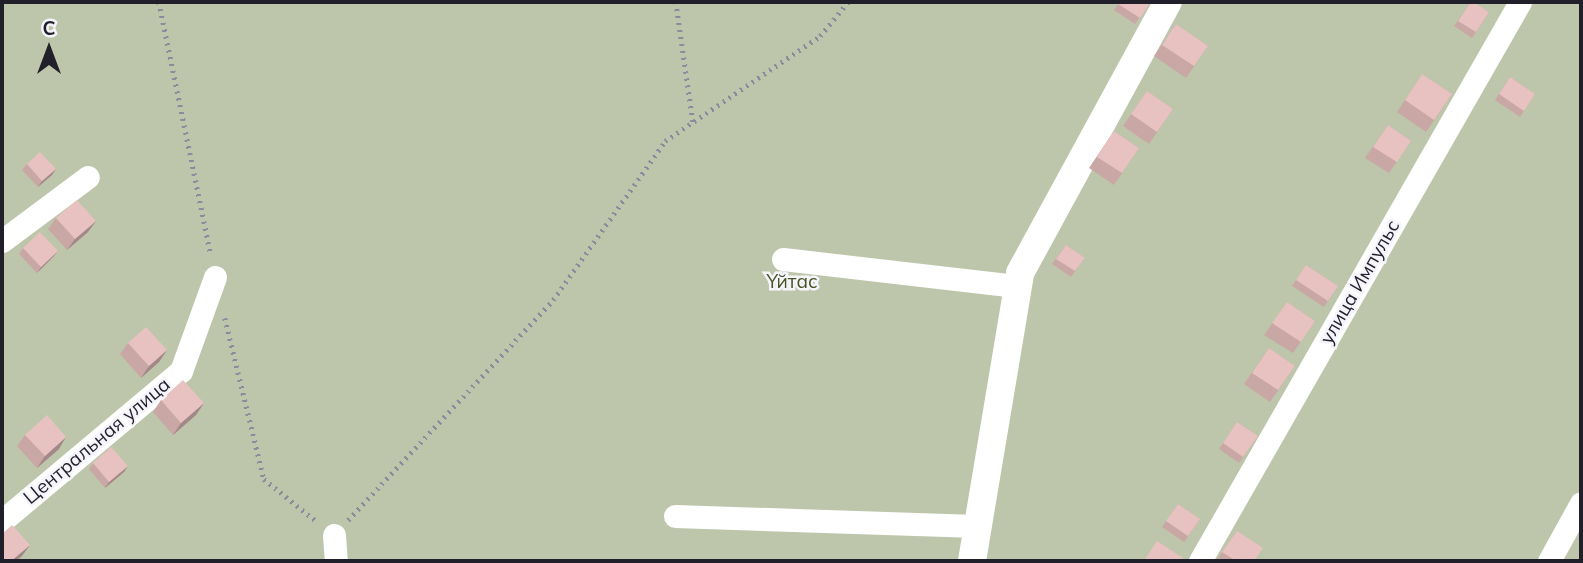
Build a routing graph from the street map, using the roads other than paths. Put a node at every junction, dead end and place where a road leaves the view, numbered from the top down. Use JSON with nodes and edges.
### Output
{"nodes":[{"id":1,"x":1168,"y":2,"type":"edge"},
{"id":2,"x":1520,"y":2,"type":"edge"},
{"id":3,"x":88,"y":177,"type":"dead end"},
{"id":4,"x":2,"y":241,"type":"edge"},
{"id":5,"x":783,"y":260,"type":"dead end"},
{"id":6,"x":215,"y":277,"type":"road end"},
{"id":7,"x":1018,"y":286,"type":"junction"},
{"id":8,"x":1581,"y":503,"type":"edge"},
{"id":9,"x":675,"y":516,"type":"dead end"},
{"id":10,"x":2,"y":521,"type":"edge"},
{"id":11,"x":977,"y":526,"type":"junction"},
{"id":12,"x":334,"y":536,"type":"road end"},
{"id":13,"x":337,"y":561,"type":"edge"},
{"id":14,"x":972,"y":561,"type":"edge"},
{"id":15,"x":1200,"y":561,"type":"edge"},
{"id":16,"x":1549,"y":561,"type":"edge"}],
"edges":[{"from":1,"to":7,"type":"street"},
{"from":2,"to":15,"type":"street","name":"улица Импульс"},
{"from":3,"to":4,"type":"street"},
{"from":5,"to":7,"type":"street"},
{"from":6,"to":10,"type":"street","name":"Центральная улица"},
{"from":7,"to":11,"type":"street"},
{"from":8,"to":16,"type":"street"},
{"from":9,"to":11,"type":"street"},
{"from":11,"to":14,"type":"street"},
{"from":12,"to":13,"type":"street"}]}
